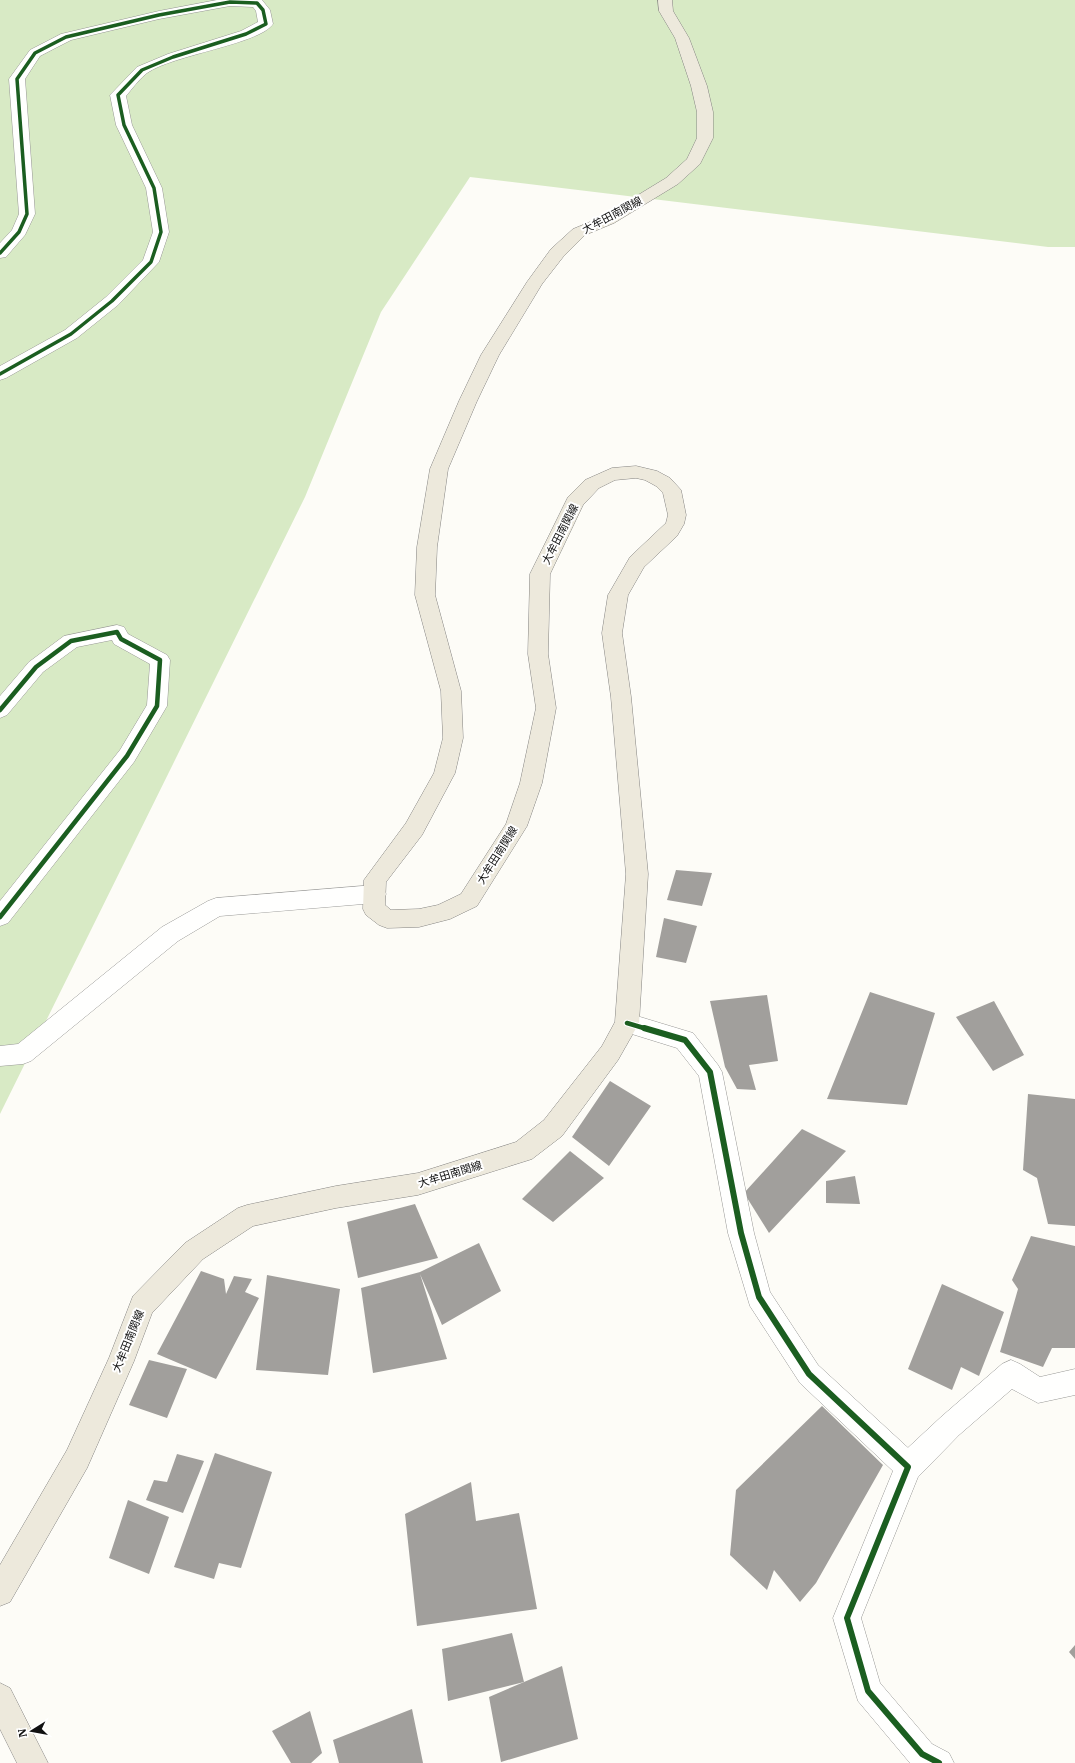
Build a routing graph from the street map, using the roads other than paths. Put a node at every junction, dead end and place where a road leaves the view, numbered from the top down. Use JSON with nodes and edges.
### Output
{"nodes":[{"id":1,"x":665,"y":0,"type":"edge"},
{"id":2,"x":0,"y":253,"type":"edge"},
{"id":3,"x":0,"y":374,"type":"edge"},
{"id":4,"x":0,"y":710,"type":"edge"},
{"id":5,"x":375,"y":894,"type":"junction"},
{"id":6,"x":0,"y":917,"type":"edge"},
{"id":7,"x":627,"y":1023,"type":"junction"},
{"id":8,"x":0,"y":1056,"type":"edge"},
{"id":9,"x":1075,"y":1382,"type":"edge"},
{"id":10,"x":908,"y":1467,"type":"junction"},
{"id":11,"x":0,"y":1592,"type":"edge"},
{"id":12,"x":0,"y":1698,"type":"edge"},
{"id":13,"x":33,"y":1763,"type":"edge"},
{"id":14,"x":939,"y":1763,"type":"edge"}],
"edges":[{"from":1,"to":5,"type":"main road","name":"大牟田南関線"},
{"from":2,"to":3,"type":"street"},
{"from":4,"to":6,"type":"street"},
{"from":5,"to":7,"type":"main road","name":"大牟田南関線"},
{"from":5,"to":8,"type":"street"},
{"from":7,"to":10,"type":"street"},
{"from":7,"to":11,"type":"main road","name":"大牟田南関線"},
{"from":9,"to":10,"type":"street"},
{"from":10,"to":14,"type":"street"},
{"from":12,"to":13,"type":"main road"}]}
